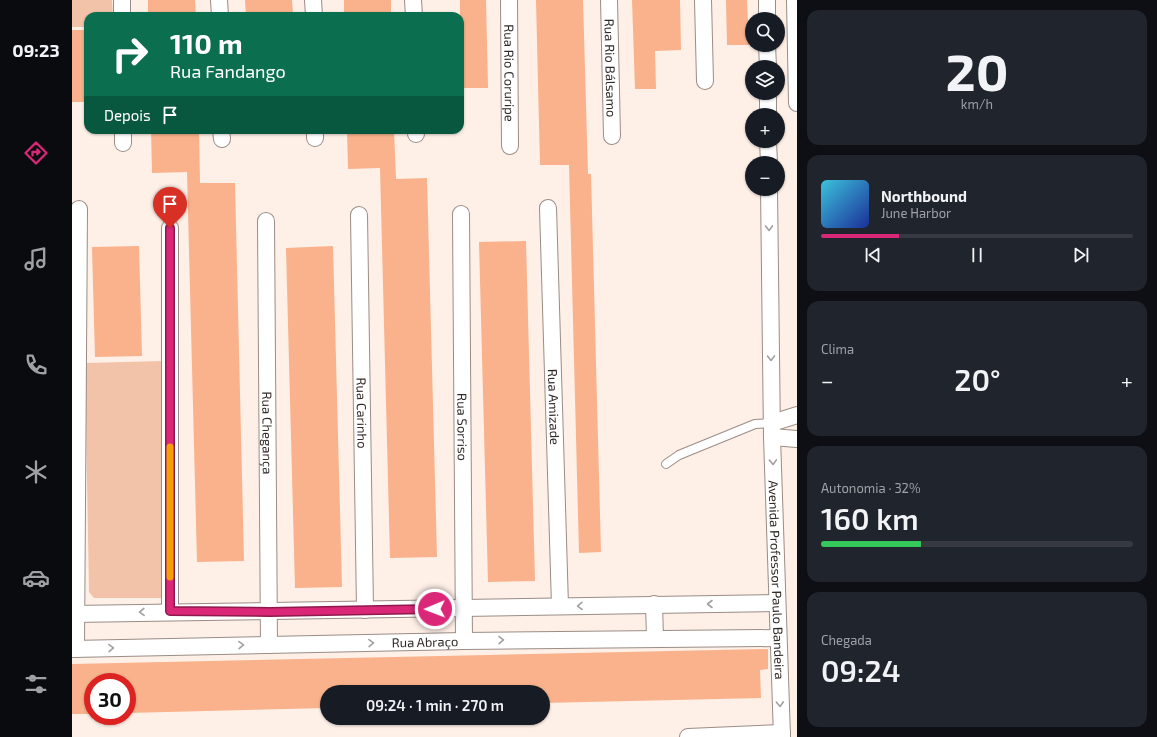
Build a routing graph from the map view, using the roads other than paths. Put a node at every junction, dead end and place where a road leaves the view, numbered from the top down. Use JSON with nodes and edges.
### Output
{"nodes":[{"id":1,"x":122,"y":0,"type":"edge"},
{"id":2,"x":219,"y":0,"type":"edge"},
{"id":3,"x":313,"y":0,"type":"edge"},
{"id":4,"x":413,"y":0,"type":"edge"},
{"id":5,"x":509,"y":0,"type":"edge"},
{"id":6,"x":609,"y":0,"type":"edge"},
{"id":7,"x":703,"y":0,"type":"edge"},
{"id":8,"x":767,"y":0,"type":"edge"},
{"id":9,"x":795,"y":0,"type":"edge"},
{"id":10,"x":122,"y":12,"type":"edge"},
{"id":11,"x":220,"y":12,"type":"edge"},
{"id":12,"x":314,"y":12,"type":"edge"},
{"id":13,"x":414,"y":12,"type":"edge"},
{"id":14,"x":767,"y":12,"type":"edge"},
{"id":15,"x":705,"y":81,"type":"dead end"},
{"id":16,"x":797,"y":103,"type":"edge"},
{"id":17,"x":612,"y":136,"type":"dead end"},
{"id":18,"x":510,"y":146,"type":"dead end"},
{"id":19,"x":769,"y":196,"type":"edge"},
{"id":20,"x":548,"y":208,"type":"dead end"},
{"id":21,"x":79,"y":209,"type":"dead end"},
{"id":22,"x":461,"y":214,"type":"dead end"},
{"id":23,"x":359,"y":215,"type":"dead end"},
{"id":24,"x":266,"y":221,"type":"dead end"},
{"id":25,"x":170,"y":228,"type":"dead end"},
{"id":26,"x":797,"y":415,"type":"edge"},
{"id":27,"x":772,"y":430,"type":"junction"},
{"id":28,"x":797,"y":439,"type":"edge"},
{"id":29,"x":666,"y":464,"type":"dead end"},
{"id":30,"x":777,"y":603,"type":"junction"},
{"id":31,"x":654,"y":604,"type":"junction"},
{"id":32,"x":560,"y":606,"type":"junction"},
{"id":33,"x":463,"y":609,"type":"junction"},
{"id":34,"x":365,"y":610,"type":"junction"},
{"id":35,"x":170,"y":611,"type":"junction"},
{"id":36,"x":270,"y":612,"type":"junction"},
{"id":37,"x":74,"y":614,"type":"edge"},
{"id":38,"x":655,"y":638,"type":"junction"},
{"id":39,"x":777,"y":638,"type":"junction"},
{"id":40,"x":464,"y":641,"type":"junction"},
{"id":41,"x":269,"y":645,"type":"junction"},
{"id":42,"x":74,"y":649,"type":"edge"},
{"id":43,"x":782,"y":735,"type":"edge"},
{"id":44,"x":688,"y":737,"type":"edge"},
{"id":45,"x":712,"y":737,"type":"edge"}],
"edges":[{"from":1,"to":10,"type":"street"},
{"from":2,"to":11,"type":"street"},
{"from":3,"to":12,"type":"street"},
{"from":4,"to":13,"type":"street"},
{"from":5,"to":18,"type":"street","name":"Rua Rio Coruripe"},
{"from":6,"to":17,"type":"street","name":"Rua Rio Bálsamo"},
{"from":7,"to":15,"type":"street"},
{"from":8,"to":14,"type":"street"},
{"from":9,"to":16,"type":"street"},
{"from":19,"to":27,"type":"street","name":"Avenida Professor Paulo Bandeira","one_way":true},
{"from":20,"to":32,"type":"street","name":"Rua Amizade"},
{"from":21,"to":37,"type":"street"},
{"from":22,"to":33,"type":"street","name":"Rua Sorriso"},
{"from":23,"to":34,"type":"street","name":"Rua Carinho"},
{"from":24,"to":36,"type":"street","name":"Rua Chegança"},
{"from":25,"to":35,"type":"street"},
{"from":26,"to":27,"type":"street"},
{"from":27,"to":28,"type":"street"},
{"from":27,"to":29,"type":"lane"},
{"from":27,"to":30,"type":"street","name":"Avenida Professor Paulo Bandeira","one_way":true},
{"from":30,"to":31,"type":"street","one_way":true},
{"from":30,"to":39,"type":"street","name":"Avenida Professor Paulo Bandeira"},
{"from":31,"to":32,"type":"street","one_way":true},
{"from":31,"to":38,"type":"street"},
{"from":32,"to":33,"type":"street"},
{"from":33,"to":34,"type":"street"},
{"from":33,"to":40,"type":"street","name":"Rua Sorriso"},
{"from":34,"to":36,"type":"street"},
{"from":35,"to":36,"type":"street"},
{"from":35,"to":37,"type":"street","one_way":true},
{"from":36,"to":41,"type":"street","name":"Rua Chegança"},
{"from":37,"to":42,"type":"street"},
{"from":38,"to":39,"type":"street","name":"Rua Abraço"},
{"from":40,"to":38,"type":"street","name":"Rua Abraço","one_way":true},
{"from":39,"to":43,"type":"street","name":"Avenida Professor Paulo Bandeira","one_way":true},
{"from":41,"to":40,"type":"street","name":"Rua Abraço","one_way":true},
{"from":42,"to":41,"type":"street","name":"Rua Abraço","one_way":true},
{"from":43,"to":45,"type":"street"},
{"from":44,"to":45,"type":"street"}]}
